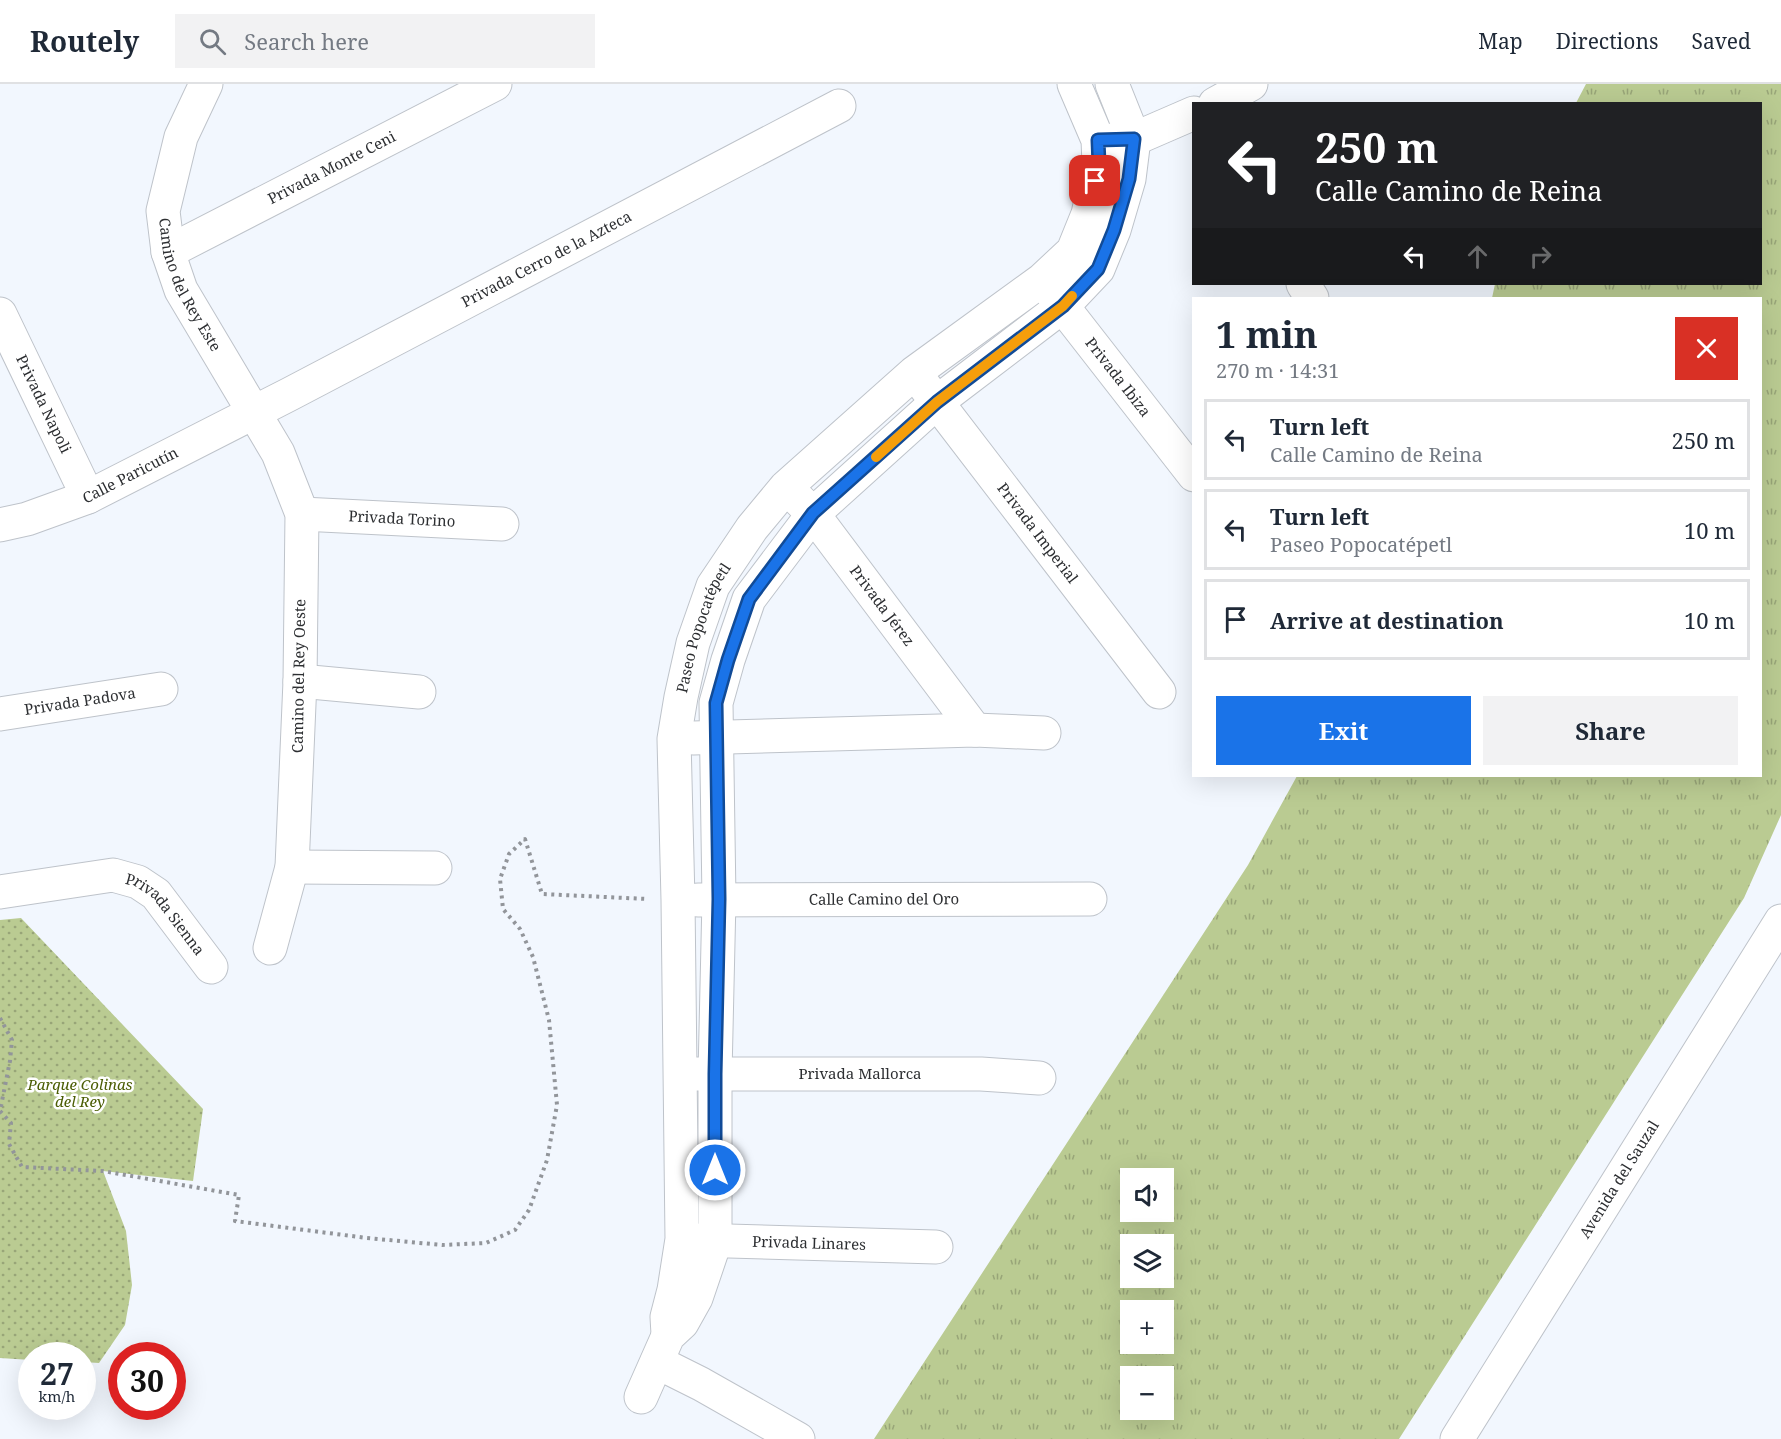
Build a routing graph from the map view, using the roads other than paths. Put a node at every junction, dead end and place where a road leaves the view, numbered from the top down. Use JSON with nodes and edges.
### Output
{"nodes":[{"id":1,"x":206,"y":84,"type":"edge"},
{"id":2,"x":495,"y":84,"type":"edge"},
{"id":3,"x":1074,"y":84,"type":"edge"},
{"id":4,"x":1112,"y":84,"type":"edge"},
{"id":5,"x":1251,"y":84,"type":"edge"},
{"id":6,"x":1219,"y":102,"type":"edge"},
{"id":7,"x":839,"y":106,"type":"dead end"},
{"id":8,"x":1192,"y":114,"type":"edge"},
{"id":9,"x":1134,"y":139,"type":"junction"},
{"id":10,"x":1098,"y":140,"type":"junction"},
{"id":11,"x":168,"y":252,"type":"junction"},
{"id":12,"x":1042,"y":280,"type":"junction"},
{"id":13,"x":1063,"y":306,"type":"junction"},
{"id":14,"x":0,"y":314,"type":"edge"},
{"id":15,"x":915,"y":373,"type":"junction"},
{"id":16,"x":937,"y":402,"type":"junction"},
{"id":17,"x":254,"y":412,"type":"junction"},
{"id":18,"x":1192,"y":472,"type":"edge"},
{"id":19,"x":786,"y":487,"type":"junction"},
{"id":20,"x":88,"y":497,"type":"junction"},
{"id":21,"x":813,"y":513,"type":"junction"},
{"id":22,"x":302,"y":514,"type":"junction"},
{"id":23,"x":502,"y":524,"type":"dead end"},
{"id":24,"x":0,"y":525,"type":"edge"},
{"id":25,"x":300,"y":681,"type":"junction"},
{"id":26,"x":161,"y":689,"type":"dead end"},
{"id":27,"x":419,"y":692,"type":"dead end"},
{"id":28,"x":1159,"y":692,"type":"dead end"},
{"id":29,"x":0,"y":714,"type":"edge"},
{"id":30,"x":975,"y":729,"type":"junction"},
{"id":31,"x":1044,"y":733,"type":"dead end"},
{"id":32,"x":716,"y":737,"type":"junction"},
{"id":33,"x":674,"y":739,"type":"junction"},
{"id":34,"x":292,"y":867,"type":"junction"},
{"id":35,"x":435,"y":868,"type":"dead end"},
{"id":36,"x":0,"y":892,"type":"edge"},
{"id":37,"x":1089,"y":898,"type":"dead end"},
{"id":38,"x":719,"y":899,"type":"junction"},
{"id":39,"x":678,"y":900,"type":"junction"},
{"id":40,"x":1781,"y":921,"type":"edge"},
{"id":41,"x":270,"y":948,"type":"dead end"},
{"id":42,"x":211,"y":967,"type":"dead end"},
{"id":43,"x":680,"y":1074,"type":"junction"},
{"id":44,"x":715,"y":1074,"type":"junction"},
{"id":45,"x":1040,"y":1078,"type":"dead end"},
{"id":46,"x":682,"y":1239,"type":"junction"},
{"id":47,"x":715,"y":1242,"type":"junction"},
{"id":48,"x":936,"y":1247,"type":"dead end"},
{"id":49,"x":662,"y":1349,"type":"junction"},
{"id":50,"x":641,"y":1397,"type":"dead end"},
{"id":51,"x":798,"y":1439,"type":"edge"},
{"id":52,"x":1456,"y":1439,"type":"edge"}],
"edges":[{"from":1,"to":11,"type":"street","name":"Camino del Rey Este"},
{"from":2,"to":11,"type":"street","name":"Privada Monte Ceni"},
{"from":3,"to":10,"type":"street","name":"Paseo Popocatépetl"},
{"from":4,"to":9,"type":"street","name":"Paseo Popocatépetl"},
{"from":5,"to":6,"type":"street"},
{"from":7,"to":17,"type":"street","name":"Privada Cerro de la Azteca"},
{"from":8,"to":9,"type":"street"},
{"from":9,"to":10,"type":"street"},
{"from":9,"to":13,"type":"street","name":"Paseo Popocatépetl"},
{"from":10,"to":12,"type":"street","name":"Paseo Popocatépetl"},
{"from":11,"to":17,"type":"street","name":"Camino del Rey Este"},
{"from":12,"to":13,"type":"street","name":"Privada Ibiza"},
{"from":12,"to":15,"type":"street","name":"Paseo Popocatépetl"},
{"from":13,"to":16,"type":"street","name":"Paseo Popocatépetl"},
{"from":13,"to":18,"type":"street","name":"Privada Ibiza"},
{"from":14,"to":20,"type":"street","name":"Privada Napoli"},
{"from":15,"to":16,"type":"street","name":"Privada Imperial"},
{"from":15,"to":19,"type":"street","name":"Paseo Popocatépetl"},
{"from":16,"to":21,"type":"street","name":"Paseo Popocatépetl"},
{"from":16,"to":28,"type":"street","name":"Privada Imperial"},
{"from":17,"to":20,"type":"street","name":"Calle Paricutín"},
{"from":17,"to":22,"type":"street","name":"Camino del Rey Oeste"},
{"from":19,"to":21,"type":"street","name":"Privada Jérez"},
{"from":19,"to":33,"type":"street","name":"Paseo Popocatépetl"},
{"from":20,"to":24,"type":"street","name":"Calle Paricutín"},
{"from":21,"to":30,"type":"street","name":"Privada Jérez"},
{"from":21,"to":32,"type":"street","name":"Paseo Popocatépetl"},
{"from":22,"to":23,"type":"street","name":"Privada Torino"},
{"from":22,"to":25,"type":"street","name":"Camino del Rey Oeste"},
{"from":25,"to":27,"type":"street"},
{"from":25,"to":34,"type":"street","name":"Camino del Rey Oeste"},
{"from":26,"to":29,"type":"street","name":"Privada Padova"},
{"from":30,"to":31,"type":"street"},
{"from":30,"to":32,"type":"street"},
{"from":32,"to":33,"type":"street"},
{"from":32,"to":38,"type":"street","name":"Paseo Popocatépetl"},
{"from":33,"to":39,"type":"street","name":"Paseo Popocatépetl"},
{"from":34,"to":35,"type":"street"},
{"from":34,"to":41,"type":"street","name":"Camino del Rey Oeste"},
{"from":36,"to":42,"type":"street","name":"Privada Sienna"},
{"from":37,"to":38,"type":"street","name":"Calle Camino del Oro"},
{"from":38,"to":39,"type":"street","name":"Calle Camino del Oro"},
{"from":38,"to":44,"type":"street","name":"Paseo Popocatépetl"},
{"from":39,"to":43,"type":"street","name":"Paseo Popocatépetl"},
{"from":40,"to":52,"type":"street","name":"Avenida del Sauzal"},
{"from":43,"to":44,"type":"street","name":"Privada Mallorca"},
{"from":43,"to":46,"type":"street","name":"Paseo Popocatépetl"},
{"from":44,"to":45,"type":"street","name":"Privada Mallorca"},
{"from":44,"to":47,"type":"street","name":"Paseo Popocatépetl"},
{"from":46,"to":47,"type":"street","name":"Privada Linares"},
{"from":46,"to":49,"type":"street","name":"Paseo Popocatépetl"},
{"from":47,"to":48,"type":"street","name":"Privada Linares"},
{"from":47,"to":49,"type":"street","name":"Paseo Popocatépetl"},
{"from":49,"to":50,"type":"street","name":"Paseo Popocatépetl"},
{"from":49,"to":51,"type":"street"}]}
